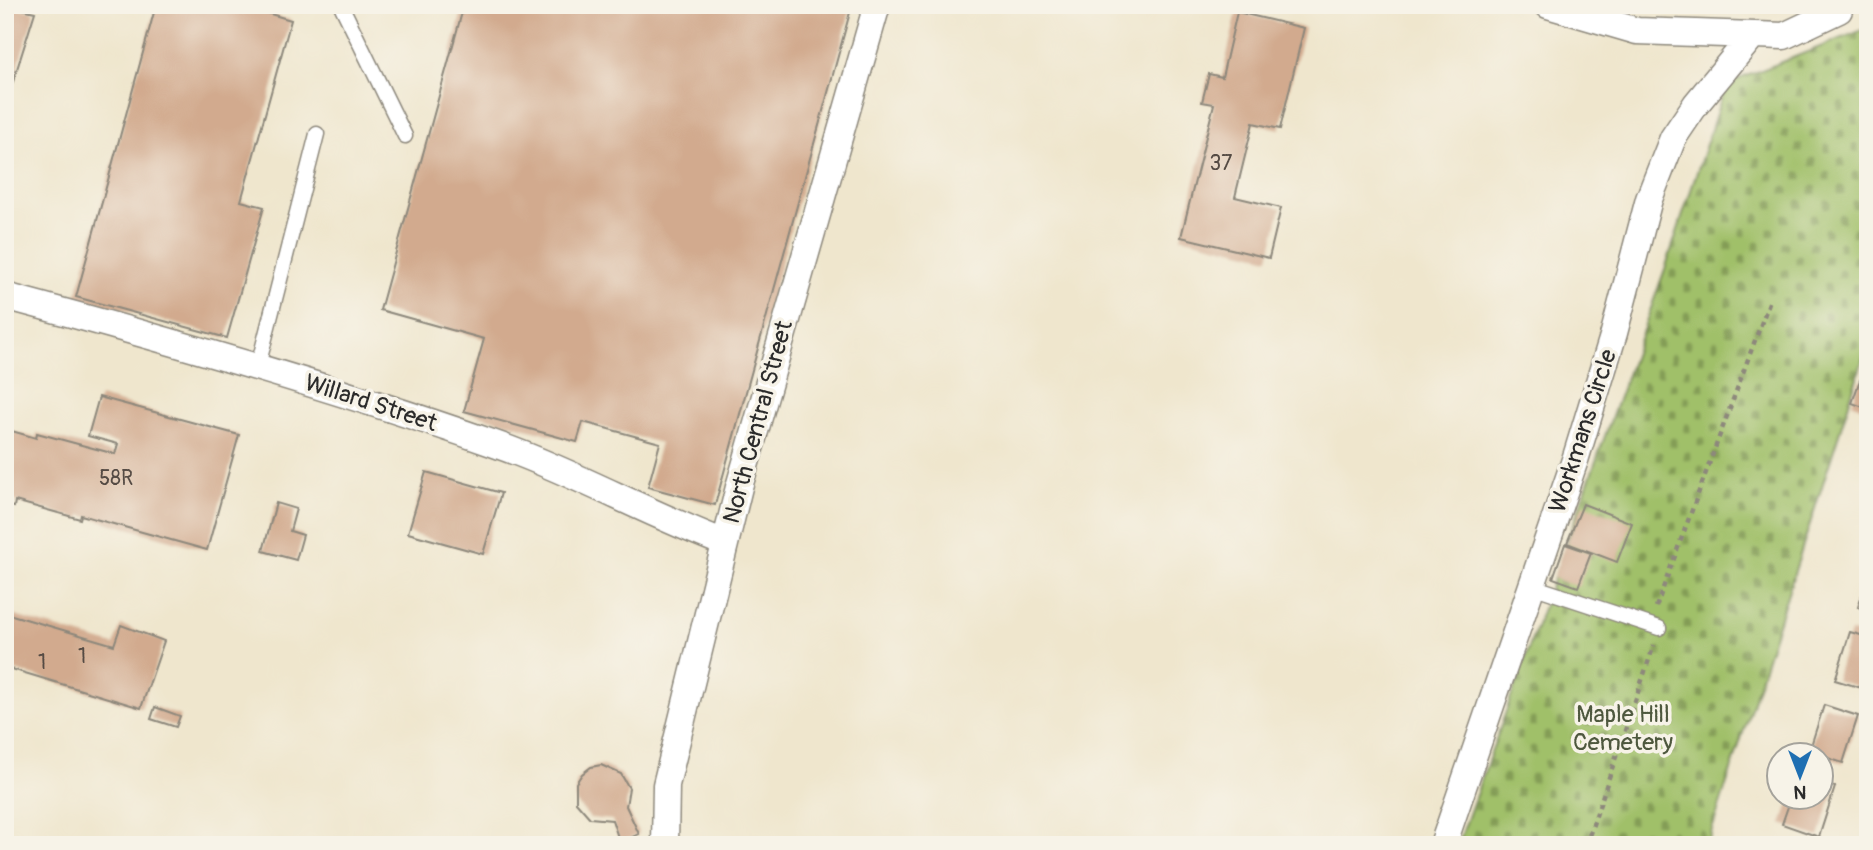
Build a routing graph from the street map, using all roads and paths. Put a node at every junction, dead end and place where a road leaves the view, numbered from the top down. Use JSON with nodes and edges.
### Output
{"nodes":[{"id":1,"x":341,"y":5,"type":"edge"},
{"id":2,"x":877,"y":5,"type":"edge"},
{"id":3,"x":1548,"y":5,"type":"edge"},
{"id":4,"x":1840,"y":5,"type":"edge"},
{"id":5,"x":1753,"y":35,"type":"junction"},
{"id":6,"x":317,"y":134,"type":"dead end"},
{"id":7,"x":405,"y":136,"type":"dead end"},
{"id":8,"x":5,"y":296,"type":"edge"},
{"id":9,"x":1770,"y":300,"type":"dead end"},
{"id":10,"x":258,"y":366,"type":"junction"},
{"id":11,"x":725,"y":543,"type":"junction"},
{"id":12,"x":1532,"y":586,"type":"junction"},
{"id":13,"x":1655,"y":626,"type":"junction"},
{"id":14,"x":666,"y":845,"type":"edge"},
{"id":15,"x":1443,"y":845,"type":"edge"},
{"id":16,"x":1587,"y":845,"type":"edge"}],
"edges":[{"from":1,"to":7,"type":"lane"},
{"from":2,"to":11,"type":"street","name":"North Central Street"},
{"from":3,"to":5,"type":"street"},
{"from":4,"to":5,"type":"street"},
{"from":5,"to":12,"type":"street","name":"Workmans Circle"},
{"from":6,"to":10,"type":"lane"},
{"from":8,"to":10,"type":"street","name":"Willard Street"},
{"from":9,"to":13,"type":"path"},
{"from":10,"to":11,"type":"street","name":"Willard Street"},
{"from":11,"to":14,"type":"street","name":"North Central Street"},
{"from":12,"to":13,"type":"lane"},
{"from":12,"to":15,"type":"street","name":"Workmans Circle"},
{"from":13,"to":16,"type":"path"}]}
